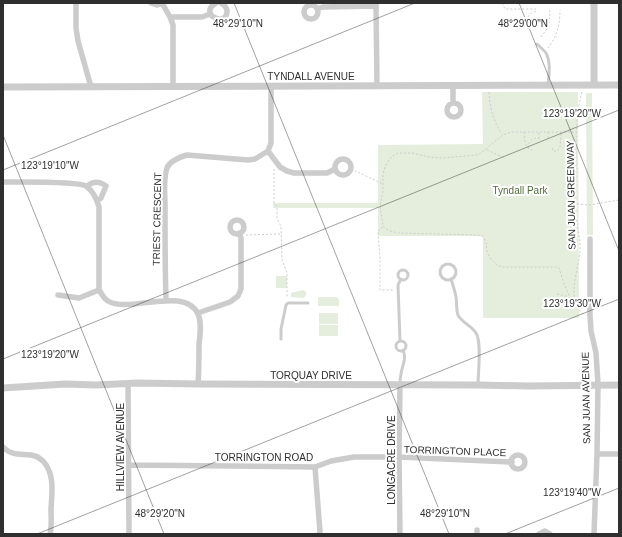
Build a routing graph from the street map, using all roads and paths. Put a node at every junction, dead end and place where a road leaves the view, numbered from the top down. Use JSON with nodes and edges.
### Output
{"nodes":[{"id":1,"x":76,"y":3,"type":"edge"},
{"id":2,"x":151,"y":3,"type":"edge"},
{"id":3,"x":161,"y":3,"type":"edge"},
{"id":4,"x":216,"y":3,"type":"edge"},
{"id":5,"x":221,"y":3,"type":"edge"},
{"id":6,"x":502,"y":3,"type":"edge"},
{"id":7,"x":594,"y":3,"type":"edge"},
{"id":8,"x":376,"y":4,"type":"edge"},
{"id":9,"x":306,"y":5,"type":"edge"},
{"id":10,"x":317,"y":9,"type":"junction"},
{"id":11,"x":550,"y":10,"type":"dead end"},
{"id":12,"x":560,"y":10,"type":"dead end"},
{"id":13,"x":210,"y":14,"type":"junction"},
{"id":14,"x":170,"y":17,"type":"junction"},
{"id":15,"x":526,"y":26,"type":"dead end"},
{"id":16,"x":541,"y":37,"type":"dead end"},
{"id":17,"x":536,"y":44,"type":"dead end"},
{"id":18,"x":544,"y":51,"type":"junction"},
{"id":19,"x":594,"y":84,"type":"junction"},
{"id":20,"x":453,"y":85,"type":"junction"},
{"id":21,"x":548,"y":85,"type":"junction"},
{"id":22,"x":619,"y":85,"type":"edge"},
{"id":23,"x":173,"y":86,"type":"junction"},
{"id":24,"x":271,"y":86,"type":"junction"},
{"id":25,"x":377,"y":86,"type":"junction"},
{"id":26,"x":3,"y":87,"type":"edge"},
{"id":27,"x":91,"y":87,"type":"junction"},
{"id":28,"x":583,"y":90,"type":"dead end"},
{"id":29,"x":489,"y":91,"type":"dead end"},
{"id":30,"x":453,"y":102,"type":"dead end"},
{"id":31,"x":524,"y":132,"type":"junction"},
{"id":32,"x":539,"y":132,"type":"junction"},
{"id":33,"x":548,"y":132,"type":"junction"},
{"id":34,"x":561,"y":132,"type":"junction"},
{"id":35,"x":576,"y":132,"type":"junction"},
{"id":36,"x":503,"y":135,"type":"junction"},
{"id":37,"x":548,"y":140,"type":"dead end"},
{"id":38,"x":528,"y":148,"type":"junction"},
{"id":39,"x":552,"y":148,"type":"dead end"},
{"id":40,"x":486,"y":150,"type":"junction"},
{"id":41,"x":532,"y":150,"type":"dead end"},
{"id":42,"x":268,"y":151,"type":"junction"},
{"id":43,"x":505,"y":158,"type":"dead end"},
{"id":44,"x":566,"y":162,"type":"dead end"},
{"id":45,"x":576,"y":162,"type":"junction"},
{"id":46,"x":276,"y":163,"type":"junction"},
{"id":47,"x":334,"y":169,"type":"junction"},
{"id":48,"x":351,"y":169,"type":"junction"},
{"id":49,"x":3,"y":182,"type":"edge"},
{"id":50,"x":383,"y":184,"type":"junction"},
{"id":51,"x":87,"y":186,"type":"junction"},
{"id":52,"x":619,"y":200,"type":"edge"},
{"id":53,"x":97,"y":201,"type":"junction"},
{"id":54,"x":576,"y":204,"type":"junction"},
{"id":55,"x":383,"y":226,"type":"junction"},
{"id":56,"x":281,"y":234,"type":"junction"},
{"id":57,"x":239,"y":235,"type":"joint"},
{"id":58,"x":590,"y":239,"type":"dead end"},
{"id":59,"x":401,"y":279,"type":"dead end"},
{"id":60,"x":451,"y":279,"type":"junction"},
{"id":61,"x":99,"y":290,"type":"junction"},
{"id":62,"x":398,"y":290,"type":"junction"},
{"id":63,"x":557,"y":294,"type":"dead end"},
{"id":64,"x":58,"y":295,"type":"dead end"},
{"id":65,"x":571,"y":299,"type":"junction"},
{"id":66,"x":166,"y":300,"type":"junction"},
{"id":67,"x":575,"y":301,"type":"junction"},
{"id":68,"x":288,"y":303,"type":"junction"},
{"id":69,"x":308,"y":303,"type":"dead end"},
{"id":70,"x":198,"y":313,"type":"junction"},
{"id":71,"x":590,"y":315,"type":"junction"},
{"id":72,"x":281,"y":339,"type":"dead end"},
{"id":73,"x":400,"y":341,"type":"junction"},
{"id":74,"x":403,"y":350,"type":"junction"},
{"id":75,"x":128,"y":383,"type":"junction"},
{"id":76,"x":198,"y":384,"type":"junction"},
{"id":77,"x":598,"y":384,"type":"junction"},
{"id":78,"x":400,"y":385,"type":"junction"},
{"id":79,"x":478,"y":385,"type":"junction"},
{"id":80,"x":619,"y":385,"type":"edge"},
{"id":81,"x":3,"y":388,"type":"edge"},
{"id":82,"x":4,"y":450,"type":"edge"},
{"id":83,"x":597,"y":454,"type":"junction"},
{"id":84,"x":619,"y":454,"type":"edge"},
{"id":85,"x":399,"y":458,"type":"junction"},
{"id":86,"x":512,"y":462,"type":"dead end"},
{"id":87,"x":129,"y":465,"type":"junction"},
{"id":88,"x":315,"y":467,"type":"junction"},
{"id":89,"x":320,"y":533,"type":"edge"},
{"id":90,"x":50,"y":534,"type":"edge"},
{"id":91,"x":129,"y":534,"type":"edge"},
{"id":92,"x":400,"y":534,"type":"edge"},
{"id":93,"x":540,"y":534,"type":"edge"},
{"id":94,"x":550,"y":534,"type":"edge"},
{"id":95,"x":594,"y":534,"type":"edge"}],
"edges":[{"from":1,"to":27,"type":"street"},
{"from":2,"to":3,"type":"street"},
{"from":3,"to":14,"type":"street"},
{"from":4,"to":13,"type":"street"},
{"from":5,"to":13,"type":"street"},
{"from":6,"to":15,"type":"path"},
{"from":7,"to":19,"type":"street"},
{"from":8,"to":10,"type":"street"},
{"from":8,"to":25,"type":"street"},
{"from":9,"to":10,"type":"street"},
{"from":9,"to":10,"type":"street"},
{"from":11,"to":16,"type":"path"},
{"from":12,"to":18,"type":"path"},
{"from":13,"to":14,"type":"street"},
{"from":14,"to":23,"type":"street"},
{"from":17,"to":18,"type":"lane"},
{"from":18,"to":21,"type":"lane"},
{"from":19,"to":21,"type":"street","name":"TYNDALL AVENUE"},
{"from":19,"to":22,"type":"street","name":"TYNDALL AVENUE"},
{"from":20,"to":21,"type":"street","name":"TYNDALL AVENUE"},
{"from":20,"to":25,"type":"street","name":"TYNDALL AVENUE"},
{"from":20,"to":30,"type":"street"},
{"from":23,"to":24,"type":"street","name":"TYNDALL AVENUE"},
{"from":23,"to":27,"type":"street","name":"TYNDALL AVENUE"},
{"from":24,"to":25,"type":"street","name":"TYNDALL AVENUE"},
{"from":24,"to":42,"type":"street"},
{"from":26,"to":27,"type":"street","name":"TYNDALL AVENUE"},
{"from":28,"to":35,"type":"path","name":"SAN JUAN GREENWAY"},
{"from":29,"to":36,"type":"path"},
{"from":31,"to":32,"type":"path"},
{"from":31,"to":36,"type":"path"},
{"from":31,"to":38,"type":"path"},
{"from":32,"to":33,"type":"path"},
{"from":32,"to":38,"type":"path"},
{"from":33,"to":34,"type":"path"},
{"from":33,"to":37,"type":"path"},
{"from":34,"to":35,"type":"path"},
{"from":34,"to":39,"type":"path"},
{"from":35,"to":45,"type":"path","name":"SAN JUAN GREENWAY"},
{"from":36,"to":40,"type":"path"},
{"from":38,"to":41,"type":"path"},
{"from":40,"to":43,"type":"path"},
{"from":40,"to":50,"type":"path"},
{"from":42,"to":46,"type":"street"},
{"from":42,"to":66,"type":"street","name":"TRIEST CRESCENT"},
{"from":44,"to":45,"type":"path"},
{"from":45,"to":54,"type":"path","name":"SAN JUAN GREENWAY"},
{"from":46,"to":47,"type":"street"},
{"from":46,"to":56,"type":"path"},
{"from":47,"to":48,"type":"street"},
{"from":47,"to":48,"type":"street"},
{"from":48,"to":50,"type":"path"},
{"from":49,"to":51,"type":"street"},
{"from":50,"to":55,"type":"path"},
{"from":51,"to":53,"type":"street"},
{"from":51,"to":53,"type":"street"},
{"from":52,"to":54,"type":"path"},
{"from":53,"to":61,"type":"street"},
{"from":54,"to":67,"type":"path","name":"SAN JUAN GREENWAY"},
{"from":55,"to":62,"type":"path"},
{"from":55,"to":65,"type":"path"},
{"from":56,"to":57,"type":"path"},
{"from":56,"to":68,"type":"path"},
{"from":57,"to":70,"type":"street"},
{"from":58,"to":71,"type":"street","name":"SAN JUAN AVENUE"},
{"from":59,"to":62,"type":"lane"},
{"from":60,"to":60,"type":"lane"},
{"from":60,"to":79,"type":"lane"},
{"from":61,"to":64,"type":"street"},
{"from":61,"to":66,"type":"street"},
{"from":62,"to":73,"type":"lane"},
{"from":63,"to":65,"type":"path"},
{"from":65,"to":67,"type":"path"},
{"from":66,"to":70,"type":"street"},
{"from":67,"to":71,"type":"path"},
{"from":68,"to":69,"type":"lane"},
{"from":68,"to":72,"type":"lane"},
{"from":70,"to":76,"type":"street"},
{"from":71,"to":77,"type":"street","name":"SAN JUAN AVENUE"},
{"from":73,"to":74,"type":"lane"},
{"from":73,"to":74,"type":"lane"},
{"from":74,"to":78,"type":"lane"},
{"from":75,"to":76,"type":"street","name":"TORQUAY DRIVE"},
{"from":75,"to":81,"type":"street","name":"TORQUAY DRIVE"},
{"from":75,"to":87,"type":"street","name":"HILLVIEW AVENUE"},
{"from":76,"to":78,"type":"street","name":"TORQUAY DRIVE"},
{"from":77,"to":79,"type":"street","name":"TORQUAY DRIVE"},
{"from":77,"to":80,"type":"street","name":"TORQUAY DRIVE"},
{"from":77,"to":83,"type":"street","name":"SAN JUAN AVENUE"},
{"from":78,"to":79,"type":"street","name":"TORQUAY DRIVE"},
{"from":78,"to":85,"type":"street","name":"LONGACRE DRIVE"},
{"from":82,"to":90,"type":"street"},
{"from":83,"to":84,"type":"street"},
{"from":83,"to":95,"type":"street","name":"SAN JUAN AVENUE"},
{"from":85,"to":86,"type":"street","name":"TORRINGTON PLACE"},
{"from":85,"to":88,"type":"street","name":"TORRINGTON ROAD"},
{"from":85,"to":92,"type":"street","name":"LONGACRE DRIVE"},
{"from":87,"to":88,"type":"street","name":"TORRINGTON ROAD"},
{"from":87,"to":91,"type":"street","name":"HILLVIEW AVENUE"},
{"from":88,"to":89,"type":"street"},
{"from":93,"to":94,"type":"street"}]}
